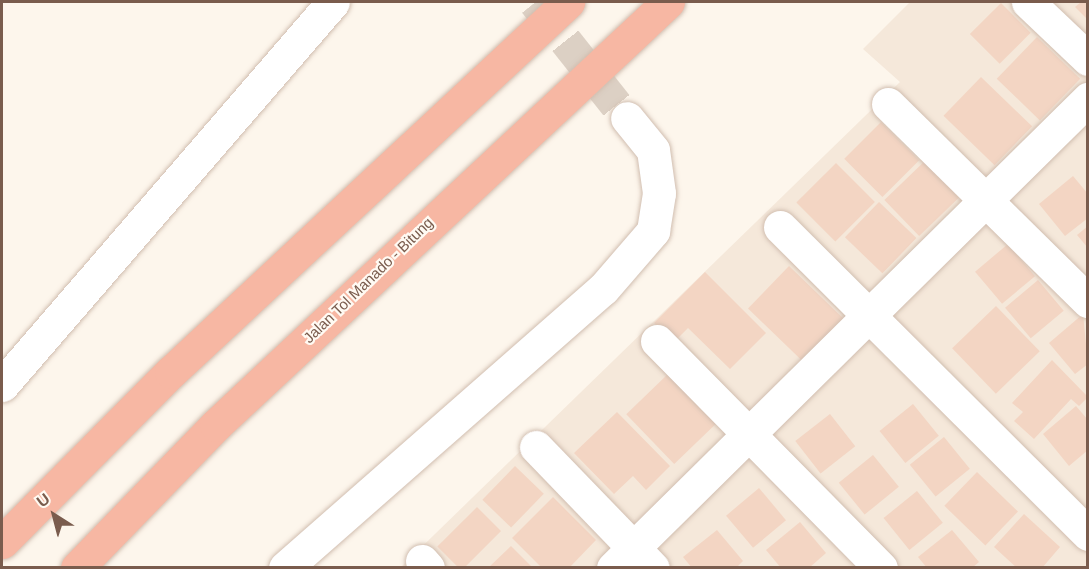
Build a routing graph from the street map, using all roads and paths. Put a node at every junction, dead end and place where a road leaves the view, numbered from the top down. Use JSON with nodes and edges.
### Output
{"nodes":[{"id":1,"x":333,"y":2,"type":"edge"},
{"id":2,"x":568,"y":2,"type":"edge"},
{"id":3,"x":668,"y":2,"type":"edge"},
{"id":4,"x":1028,"y":2,"type":"edge"},
{"id":5,"x":1088,"y":59,"type":"edge"},
{"id":6,"x":1088,"y":99,"type":"edge"},
{"id":7,"x":888,"y":104,"type":"dead end"},
{"id":8,"x":627,"y":118,"type":"tunnel mouth"},
{"id":9,"x":986,"y":199,"type":"junction"},
{"id":10,"x":780,"y":227,"type":"dead end"},
{"id":11,"x":1088,"y":301,"type":"edge"},
{"id":12,"x":868,"y":315,"type":"junction"},
{"id":13,"x":657,"y":340,"type":"dead end"},
{"id":14,"x":2,"y":385,"type":"edge"},
{"id":15,"x":752,"y":432,"type":"junction"},
{"id":16,"x":536,"y":447,"type":"dead end"},
{"id":17,"x":1088,"y":534,"type":"edge"},
{"id":18,"x":2,"y":543,"type":"edge"},
{"id":19,"x":633,"y":561,"type":"edge"},
{"id":20,"x":77,"y":567,"type":"edge"},
{"id":21,"x":285,"y":567,"type":"edge"},
{"id":22,"x":881,"y":567,"type":"edge"}],
"edges":[{"from":1,"to":14,"type":"street"},
{"from":2,"to":18,"type":"highway"},
{"from":3,"to":20,"type":"highway","name":"Jalan Tol Manado - Bitung"},
{"from":4,"to":5,"type":"street"},
{"from":6,"to":9,"type":"street"},
{"from":7,"to":9,"type":"street"},
{"from":8,"to":21,"type":"street"},
{"from":9,"to":11,"type":"street"},
{"from":9,"to":12,"type":"street"},
{"from":10,"to":12,"type":"street"},
{"from":12,"to":15,"type":"street"},
{"from":12,"to":17,"type":"street"},
{"from":13,"to":15,"type":"street"},
{"from":15,"to":19,"type":"street"},
{"from":15,"to":22,"type":"street"},
{"from":16,"to":19,"type":"street"}]}
